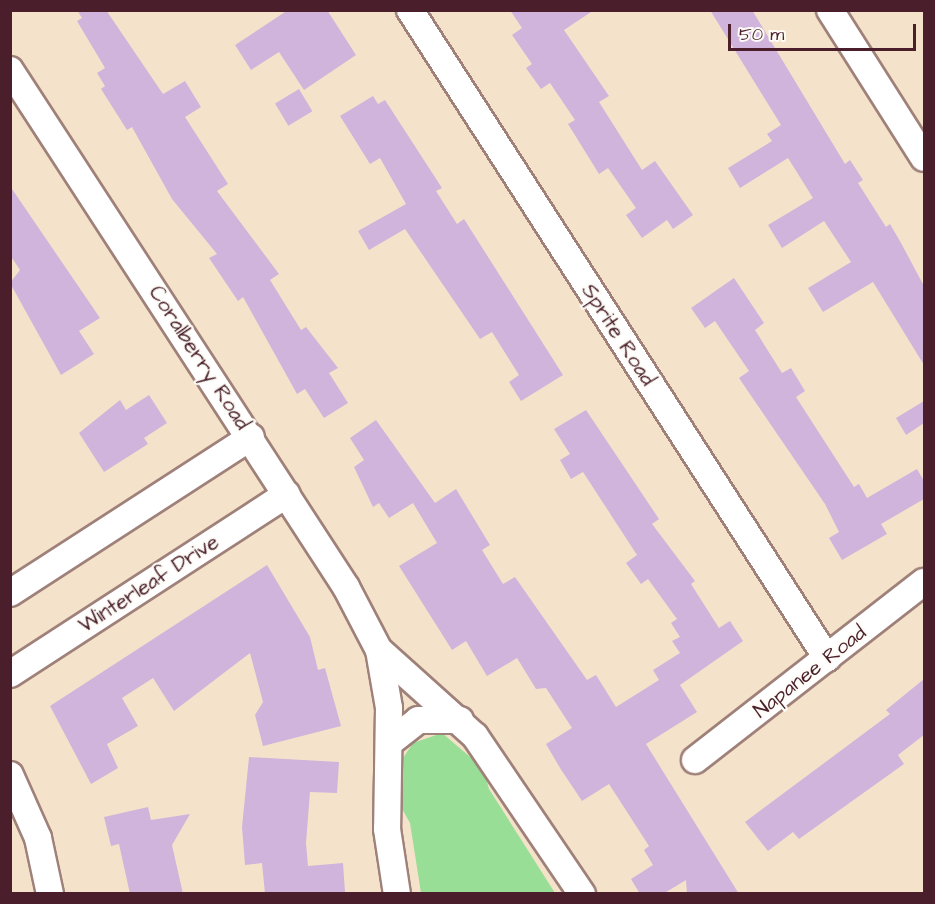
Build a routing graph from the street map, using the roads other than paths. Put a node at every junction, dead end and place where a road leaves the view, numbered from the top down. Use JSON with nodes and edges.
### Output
{"nodes":[{"id":1,"x":830,"y":10,"type":"edge"},
{"id":2,"x":412,"y":11,"type":"edge"},
{"id":3,"x":10,"y":70,"type":"edge"},
{"id":4,"x":924,"y":158,"type":"edge"},
{"id":5,"x":251,"y":437,"type":"junction"},
{"id":6,"x":287,"y":494,"type":"junction"},
{"id":7,"x":924,"y":582,"type":"edge"},
{"id":8,"x":10,"y":593,"type":"edge"},
{"id":9,"x":379,"y":650,"type":"junction"},
{"id":10,"x":828,"y":658,"type":"junction"},
{"id":11,"x":10,"y":674,"type":"edge"},
{"id":12,"x":460,"y":720,"type":"junction"},
{"id":13,"x":389,"y":743,"type":"junction"},
{"id":14,"x":695,"y":760,"type":"dead end"},
{"id":15,"x":10,"y":775,"type":"edge"},
{"id":16,"x":50,"y":894,"type":"edge"},
{"id":17,"x":397,"y":894,"type":"edge"},
{"id":18,"x":582,"y":894,"type":"edge"}],
"edges":[{"from":1,"to":4,"type":"street"},
{"from":2,"to":10,"type":"street","name":"Sprite Road"},
{"from":3,"to":5,"type":"street","name":"Coralberry Road"},
{"from":5,"to":6,"type":"street","name":"Coralberry Road"},
{"from":5,"to":8,"type":"street"},
{"from":6,"to":9,"type":"street","name":"Coralberry Road"},
{"from":6,"to":11,"type":"street","name":"Winterleaf Drive"},
{"from":7,"to":10,"type":"street","name":"Napanee Road"},
{"from":9,"to":12,"type":"street","name":"Coralberry Road"},
{"from":9,"to":13,"type":"street","name":"Coralberry Road"},
{"from":10,"to":14,"type":"street","name":"Napanee Road"},
{"from":12,"to":13,"type":"street"},
{"from":12,"to":18,"type":"street","name":"Coralberry Road"},
{"from":13,"to":17,"type":"street","name":"Coralberry Road"},
{"from":15,"to":16,"type":"street"}]}
